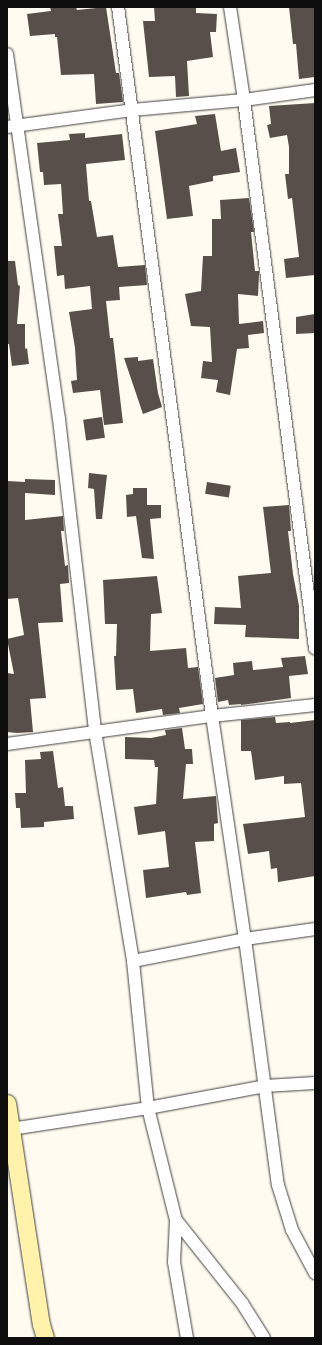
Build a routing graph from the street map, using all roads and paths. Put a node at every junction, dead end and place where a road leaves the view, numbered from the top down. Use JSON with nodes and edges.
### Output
{"nodes":[{"id":1,"x":118,"y":7,"type":"edge"},
{"id":2,"x":230,"y":7,"type":"edge"},
{"id":3,"x":7,"y":54,"type":"edge"},
{"id":4,"x":315,"y":90,"type":"edge"},
{"id":5,"x":244,"y":100,"type":"junction"},
{"id":6,"x":132,"y":110,"type":"junction"},
{"id":7,"x":12,"y":126,"type":"edge"},
{"id":8,"x":315,"y":648,"type":"edge"},
{"id":9,"x":315,"y":705,"type":"edge"},
{"id":10,"x":212,"y":716,"type":"junction"},
{"id":11,"x":95,"y":730,"type":"junction"},
{"id":12,"x":7,"y":744,"type":"edge"},
{"id":13,"x":315,"y":929,"type":"edge"},
{"id":14,"x":245,"y":939,"type":"junction"},
{"id":15,"x":133,"y":960,"type":"junction"},
{"id":16,"x":315,"y":1083,"type":"edge"},
{"id":17,"x":265,"y":1086,"type":"junction"},
{"id":18,"x":7,"y":1103,"type":"edge"},
{"id":19,"x":148,"y":1108,"type":"junction"},
{"id":20,"x":11,"y":1129,"type":"junction"},
{"id":21,"x":176,"y":1220,"type":"junction"},
{"id":22,"x":315,"y":1273,"type":"edge"},
{"id":23,"x":45,"y":1338,"type":"edge"},
{"id":24,"x":187,"y":1338,"type":"edge"},
{"id":25,"x":264,"y":1338,"type":"edge"}],
"edges":[{"from":1,"to":6,"type":"street"},
{"from":2,"to":5,"type":"street"},
{"from":3,"to":7,"type":"street"},
{"from":4,"to":5,"type":"street"},
{"from":5,"to":6,"type":"street"},
{"from":5,"to":8,"type":"street"},
{"from":6,"to":7,"type":"street"},
{"from":6,"to":10,"type":"street"},
{"from":7,"to":11,"type":"street"},
{"from":9,"to":10,"type":"street"},
{"from":10,"to":11,"type":"street"},
{"from":10,"to":14,"type":"street"},
{"from":11,"to":12,"type":"street"},
{"from":11,"to":15,"type":"street"},
{"from":13,"to":14,"type":"street"},
{"from":14,"to":15,"type":"street"},
{"from":14,"to":17,"type":"street"},
{"from":15,"to":19,"type":"street"},
{"from":16,"to":17,"type":"street"},
{"from":17,"to":19,"type":"street"},
{"from":17,"to":22,"type":"street"},
{"from":18,"to":20,"type":"street"},
{"from":19,"to":20,"type":"street"},
{"from":19,"to":21,"type":"street"},
{"from":20,"to":23,"type":"street"},
{"from":21,"to":24,"type":"street"},
{"from":21,"to":25,"type":"street"}]}
